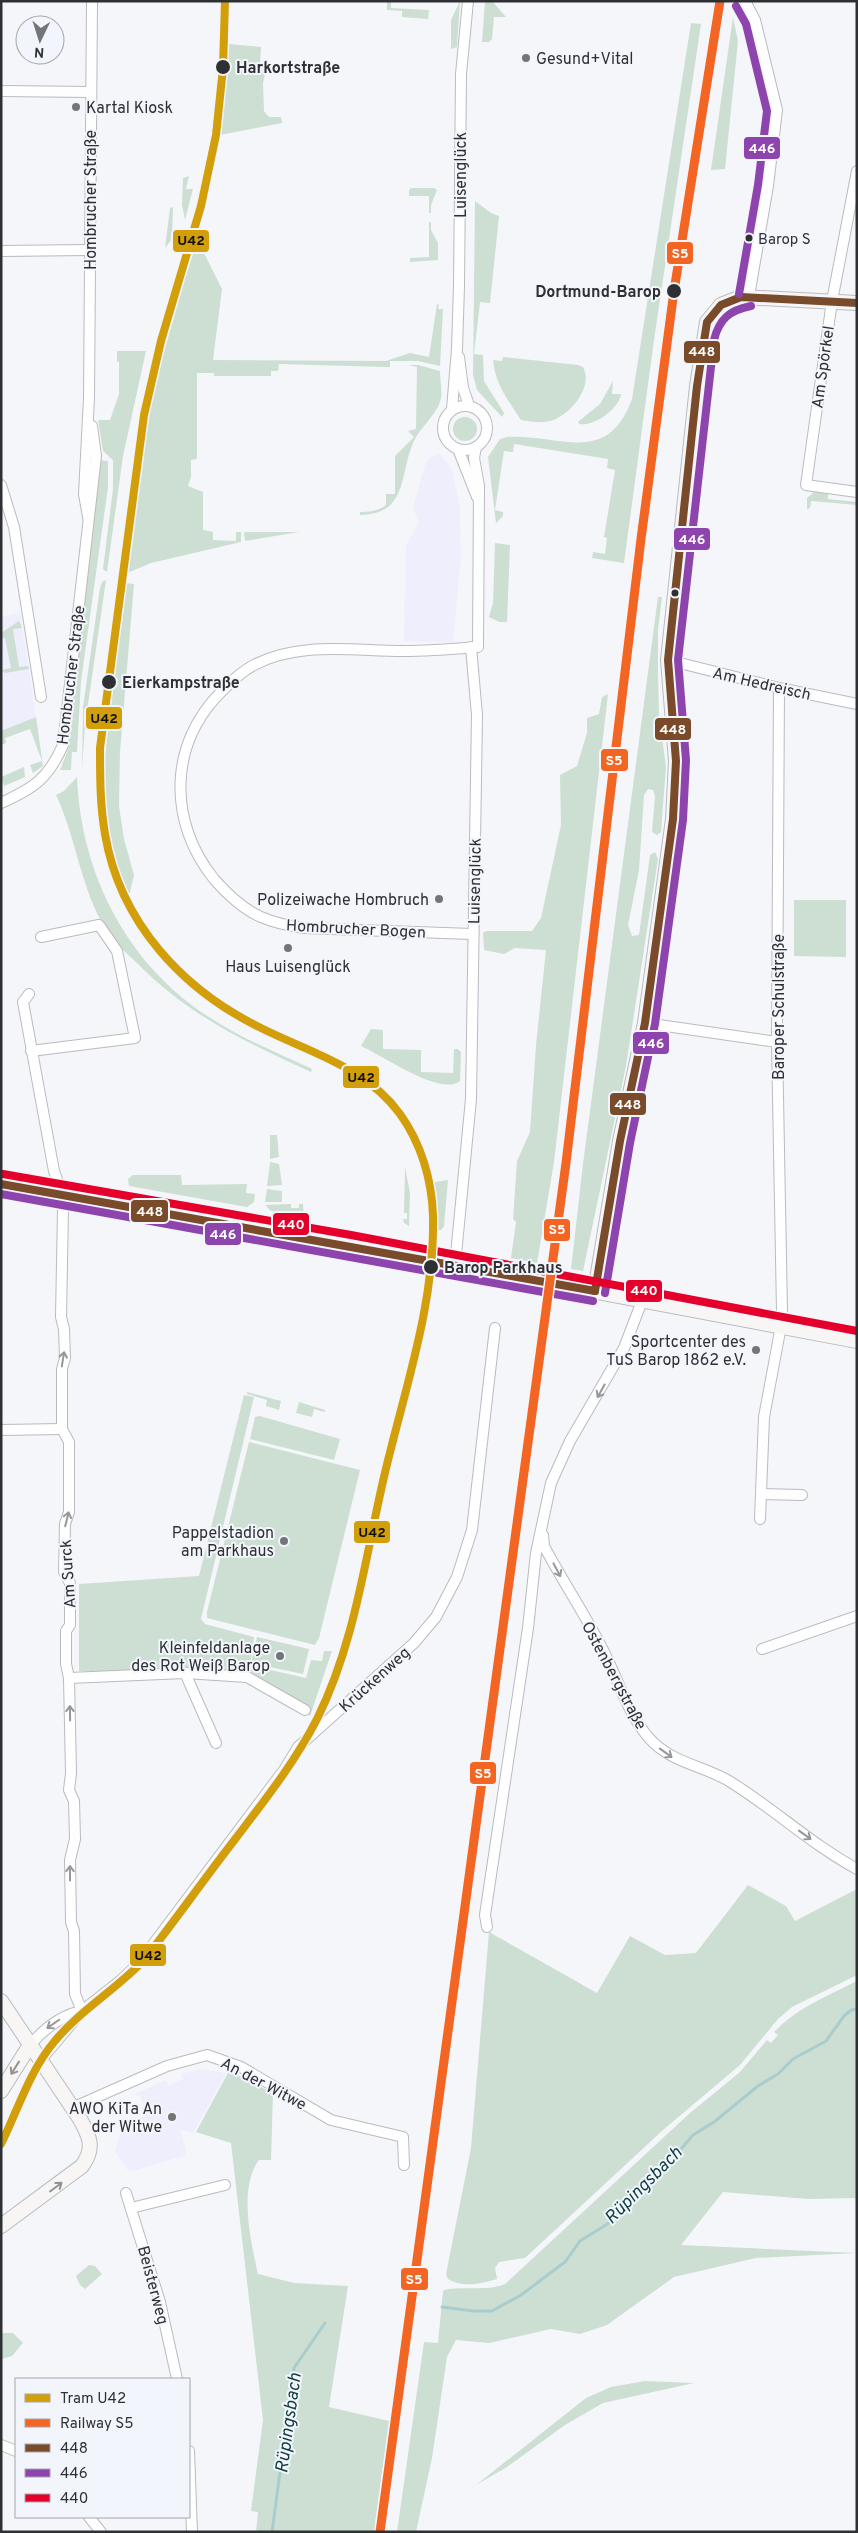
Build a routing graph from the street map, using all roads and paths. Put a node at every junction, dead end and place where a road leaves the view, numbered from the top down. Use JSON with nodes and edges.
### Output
{"nodes":[{"id":1,"x":92,"y":1,"type":"edge"},
{"id":2,"x":468,"y":1,"type":"edge"},
{"id":3,"x":745,"y":1,"type":"edge"},
{"id":4,"x":1,"y":91,"type":"edge"},
{"id":5,"x":91,"y":92,"type":"junction"},
{"id":6,"x":857,"y":171,"type":"edge"},
{"id":7,"x":89,"y":250,"type":"junction"},
{"id":8,"x":1,"y":251,"type":"edge"},
{"id":9,"x":749,"y":296,"type":"junction"},
{"id":10,"x":832,"y":301,"type":"junction"},
{"id":11,"x":857,"y":303,"type":"edge"},
{"id":12,"x":457,"y":349,"type":"junction"},
{"id":13,"x":469,"y":406,"type":"junction"},
{"id":14,"x":452,"y":409,"type":"junction"},
{"id":15,"x":476,"y":447,"type":"junction"},
{"id":16,"x":458,"y":449,"type":"junction"},
{"id":17,"x":1,"y":485,"type":"edge"},
{"id":18,"x":857,"y":492,"type":"edge"},
{"id":19,"x":479,"y":503,"type":"junction"},
{"id":20,"x":472,"y":647,"type":"junction"},
{"id":21,"x":668,"y":660,"type":"junction"},
{"id":22,"x":779,"y":688,"type":"junction"},
{"id":23,"x":41,"y":697,"type":"dead end"},
{"id":24,"x":857,"y":704,"type":"edge"},
{"id":25,"x":1,"y":803,"type":"edge"},
{"id":26,"x":472,"y":934,"type":"junction"},
{"id":27,"x":41,"y":937,"type":"dead end"},
{"id":28,"x":29,"y":994,"type":"dead end"},
{"id":29,"x":645,"y":1023,"type":"junction"},
{"id":30,"x":777,"y":1042,"type":"junction"},
{"id":31,"x":31,"y":1051,"type":"junction"},
{"id":32,"x":1,"y":1184,"type":"edge"},
{"id":33,"x":62,"y":1194,"type":"junction"},
{"id":34,"x":456,"y":1265,"type":"junction"},
{"id":35,"x":595,"y":1291,"type":"junction"},
{"id":36,"x":642,"y":1301,"type":"junction"},
{"id":37,"x":781,"y":1326,"type":"junction"},
{"id":38,"x":495,"y":1328,"type":"dead end"},
{"id":39,"x":857,"y":1341,"type":"edge"},
{"id":40,"x":62,"y":1429,"type":"junction"},
{"id":41,"x":1,"y":1430,"type":"edge"},
{"id":42,"x":761,"y":1494,"type":"junction"},
{"id":43,"x":802,"y":1495,"type":"dead end"},
{"id":44,"x":760,"y":1519,"type":"dead end"},
{"id":45,"x":542,"y":1524,"type":"junction"},
{"id":46,"x":857,"y":1616,"type":"edge"},
{"id":47,"x":762,"y":1649,"type":"dead end"},
{"id":48,"x":186,"y":1673,"type":"junction"},
{"id":49,"x":69,"y":1678,"type":"junction"},
{"id":50,"x":304,"y":1710,"type":"dead end"},
{"id":51,"x":216,"y":1743,"type":"dead end"},
{"id":52,"x":857,"y":1869,"type":"edge"},
{"id":53,"x":488,"y":1927,"type":"dead end"},
{"id":54,"x":1,"y":2001,"type":"edge"},
{"id":55,"x":82,"y":2011,"type":"junction"},
{"id":56,"x":35,"y":2053,"type":"junction"},
{"id":57,"x":1,"y":2091,"type":"edge"},
{"id":58,"x":72,"y":2108,"type":"junction"},
{"id":59,"x":404,"y":2165,"type":"dead end"},
{"id":60,"x":225,"y":2185,"type":"dead end"},
{"id":61,"x":126,"y":2193,"type":"dead end"},
{"id":62,"x":131,"y":2208,"type":"junction"},
{"id":63,"x":1,"y":2226,"type":"edge"},
{"id":64,"x":177,"y":2378,"type":"edge"},
{"id":65,"x":1,"y":2445,"type":"edge"},
{"id":66,"x":15,"y":2451,"type":"edge"},
{"id":67,"x":190,"y":2478,"type":"edge"},
{"id":68,"x":90,"y":2518,"type":"edge"},
{"id":69,"x":101,"y":2532,"type":"edge"},
{"id":70,"x":192,"y":2532,"type":"edge"}],
"edges":[{"from":1,"to":5,"type":"street","name":"Hombrucher Straße"},
{"from":2,"to":12,"type":"street","name":"Luisenglück"},
{"from":3,"to":9,"type":"street"},
{"from":4,"to":5,"type":"street"},
{"from":5,"to":7,"type":"street","name":"Hombrucher Straße"},
{"from":6,"to":10,"type":"street","name":"Am Spörkel"},
{"from":7,"to":8,"type":"street"},
{"from":7,"to":25,"type":"street","name":"Hombrucher Straße"},
{"from":9,"to":10,"type":"main road"},
{"from":9,"to":21,"type":"main road"},
{"from":10,"to":11,"type":"main road"},
{"from":10,"to":18,"type":"street","name":"Am Spörkel"},
{"from":12,"to":13,"type":"street","name":"Luisenglück"},
{"from":12,"to":14,"type":"street","name":"Luisenglück"},
{"from":13,"to":14,"type":"street"},
{"from":13,"to":15,"type":"street","name":"Luisenglück"},
{"from":14,"to":16,"type":"street","name":"Luisenglück"},
{"from":15,"to":16,"type":"street"},
{"from":15,"to":19,"type":"street","name":"Luisenglück"},
{"from":16,"to":19,"type":"street","name":"Luisenglück"},
{"from":17,"to":23,"type":"street"},
{"from":19,"to":20,"type":"street","name":"Luisenglück"},
{"from":20,"to":26,"type":"street","name":"Luisenglück"},
{"from":20,"to":26,"type":"street","name":"Hombrucher Bogen"},
{"from":21,"to":22,"type":"street","name":"Am Hedreisch"},
{"from":21,"to":29,"type":"main road"},
{"from":22,"to":24,"type":"street","name":"Am Hedreisch"},
{"from":22,"to":30,"type":"street","name":"Baroper Schulstraße"},
{"from":26,"to":34,"type":"street","name":"Luisenglück"},
{"from":27,"to":31,"type":"street"},
{"from":28,"to":31,"type":"street","name":"Am Surck"},
{"from":29,"to":30,"type":"street"},
{"from":29,"to":35,"type":"main road"},
{"from":30,"to":37,"type":"street","name":"Baroper Schulstraße"},
{"from":31,"to":33,"type":"street","name":"Am Surck"},
{"from":32,"to":33,"type":"main road"},
{"from":33,"to":34,"type":"main road"},
{"from":40,"to":33,"type":"street","name":"Am Surck","one_way":true},
{"from":34,"to":35,"type":"main road"},
{"from":35,"to":36,"type":"main road"},
{"from":36,"to":37,"type":"main road"},
{"from":36,"to":45,"type":"street","name":"Ostenbergstraße","one_way":true},
{"from":37,"to":39,"type":"main road"},
{"from":37,"to":42,"type":"street","name":"Baroper Schulstraße"},
{"from":38,"to":55,"type":"street","name":"Krückenweg"},
{"from":40,"to":41,"type":"street"},
{"from":49,"to":40,"type":"street","name":"Am Surck","one_way":true},
{"from":42,"to":43,"type":"street"},
{"from":42,"to":44,"type":"street","name":"Baroper Schulstraße"},
{"from":45,"to":52,"type":"street","name":"Ostenbergstraße","one_way":true},
{"from":45,"to":53,"type":"street","name":"Ostenbergstraße"},
{"from":46,"to":47,"type":"street"},
{"from":48,"to":49,"type":"street"},
{"from":48,"to":50,"type":"street"},
{"from":48,"to":51,"type":"street"},
{"from":55,"to":49,"type":"street","name":"Am Surck","one_way":true},
{"from":54,"to":56,"type":"main road"},
{"from":55,"to":56,"type":"street","name":"Krückenweg"},
{"from":55,"to":56,"type":"street","name":"Krückenweg","one_way":true},
{"from":56,"to":57,"type":"main road","name":"Krückenweg","one_way":true},
{"from":56,"to":58,"type":"main road"},
{"from":58,"to":59,"type":"street","name":"An der Witwe"},
{"from":63,"to":58,"type":"main road","one_way":true},
{"from":60,"to":62,"type":"street"},
{"from":61,"to":62,"type":"street","name":"Beisterweg"},
{"from":62,"to":64,"type":"street","name":"Beisterweg"},
{"from":65,"to":66,"type":"street"},
{"from":67,"to":70,"type":"street"},
{"from":68,"to":69,"type":"street"}]}
